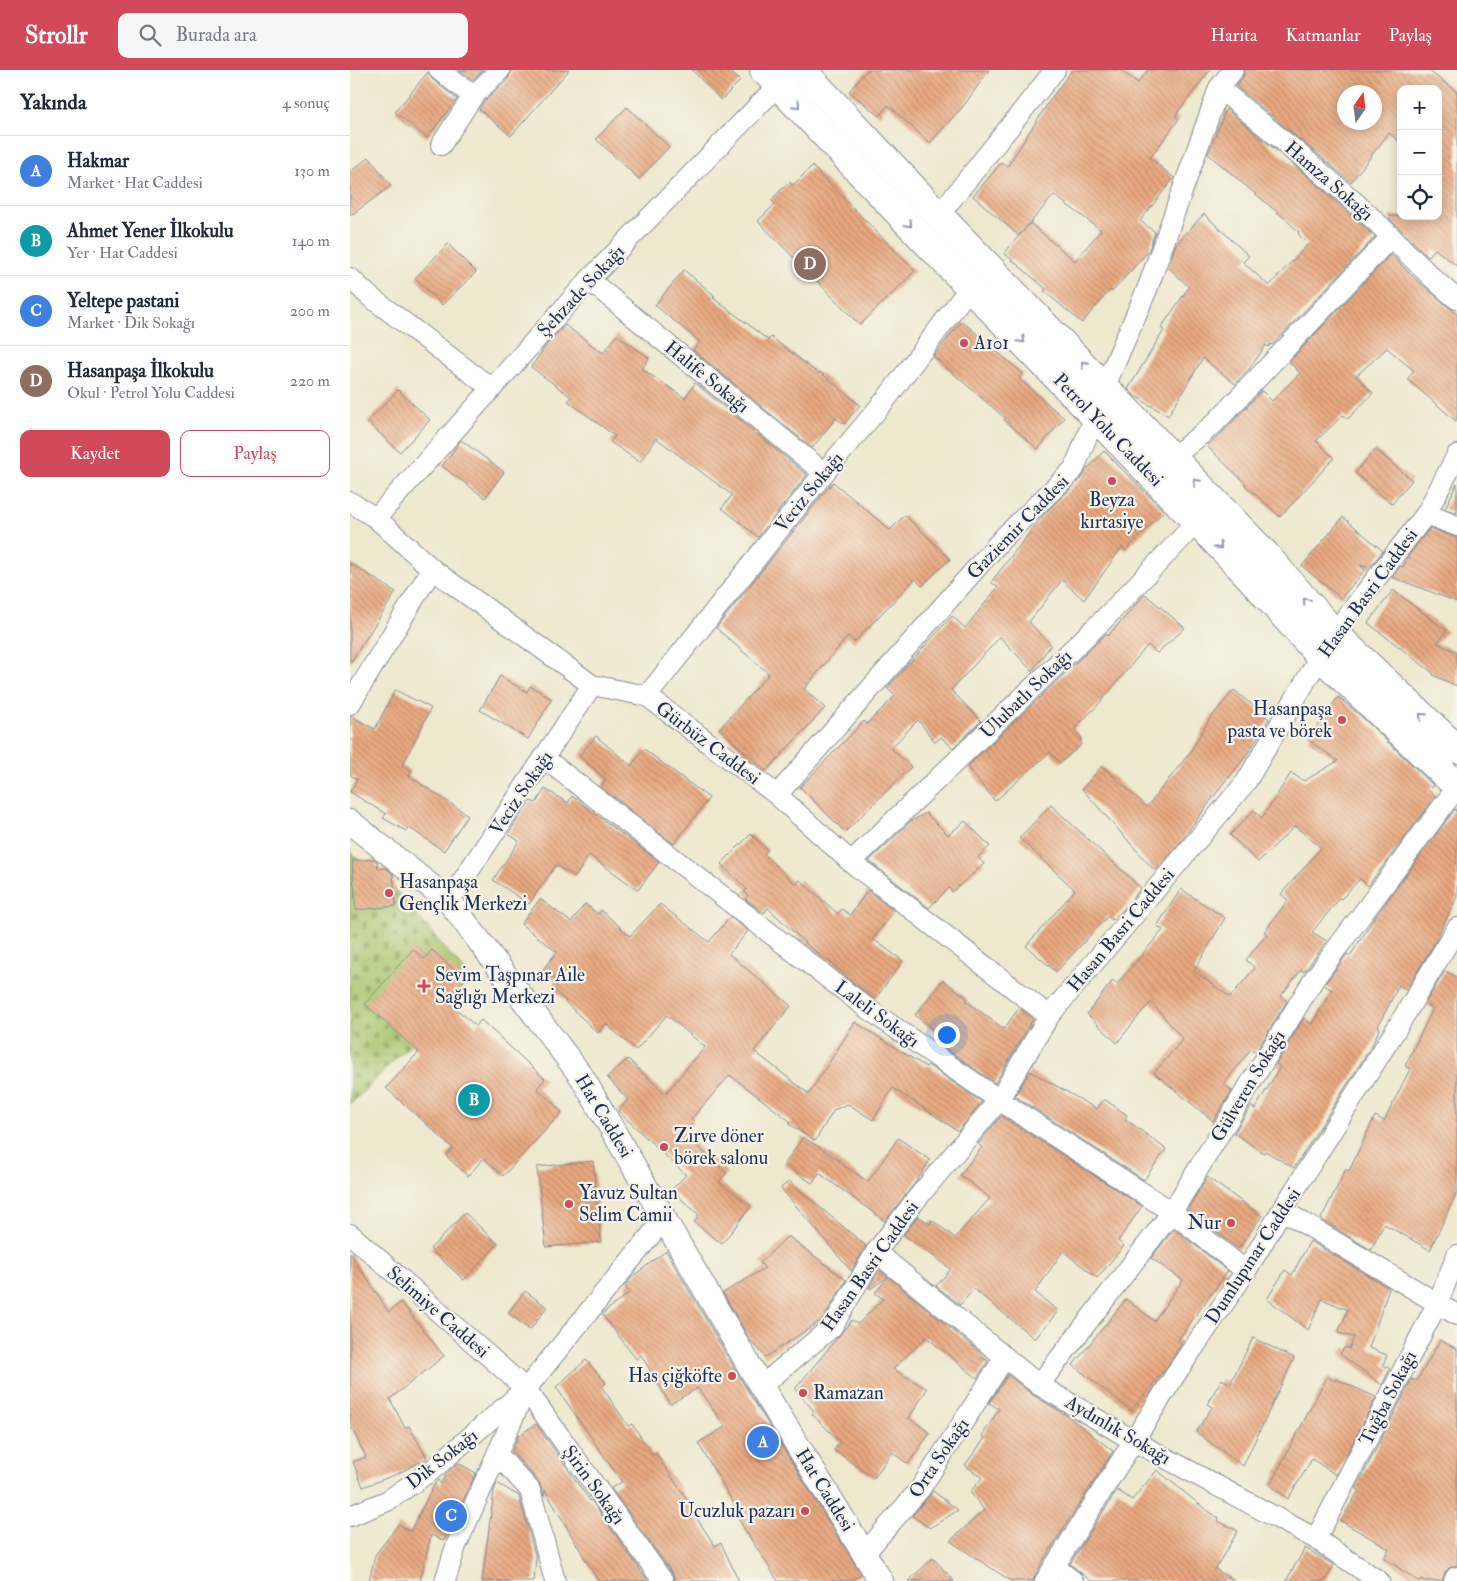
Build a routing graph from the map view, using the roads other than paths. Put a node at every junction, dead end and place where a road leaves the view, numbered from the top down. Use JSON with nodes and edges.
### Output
{"nodes":[{"id":1,"x":438,"y":70,"type":"edge"},
{"id":2,"x":500,"y":70,"type":"edge"},
{"id":3,"x":802,"y":70,"type":"edge"},
{"id":4,"x":1055,"y":70,"type":"edge"},
{"id":5,"x":1233,"y":70,"type":"edge"},
{"id":6,"x":778,"y":75,"type":"edge"},
{"id":7,"x":1218,"y":88,"type":"junction"},
{"id":8,"x":473,"y":96,"type":"junction"},
{"id":9,"x":441,"y":145,"type":"dead end"},
{"id":10,"x":939,"y":215,"type":"junction"},
{"id":11,"x":1391,"y":237,"type":"junction"},
{"id":12,"x":350,"y":278,"type":"edge"},
{"id":13,"x":589,"y":280,"type":"junction"},
{"id":14,"x":970,"y":287,"type":"junction"},
{"id":15,"x":1457,"y":299,"type":"edge"},
{"id":16,"x":1105,"y":386,"type":"junction"},
{"id":17,"x":491,"y":388,"type":"junction"},
{"id":18,"x":1095,"y":416,"type":"junction"},
{"id":19,"x":1457,"y":455,"type":"edge"},
{"id":20,"x":1173,"y":457,"type":"junction"},
{"id":21,"x":824,"y":473,"type":"junction"},
{"id":22,"x":350,"y":502,"type":"edge"},
{"id":23,"x":1426,"y":514,"type":"junction"},
{"id":24,"x":376,"y":518,"type":"junction"},
{"id":25,"x":1197,"y":522,"type":"junction"},
{"id":26,"x":1457,"y":526,"type":"edge"},
{"id":27,"x":432,"y":570,"type":"junction"},
{"id":28,"x":1334,"y":633,"type":"junction"},
{"id":29,"x":1321,"y":657,"type":"junction"},
{"id":30,"x":592,"y":685,"type":"junction"},
{"id":31,"x":647,"y":696,"type":"junction"},
{"id":32,"x":350,"y":704,"type":"edge"},
{"id":33,"x":1457,"y":749,"type":"edge"},
{"id":34,"x":544,"y":758,"type":"junction"},
{"id":35,"x":1457,"y":787,"type":"edge"},
{"id":36,"x":777,"y":795,"type":"junction"},
{"id":37,"x":350,"y":822,"type":"edge"},
{"id":38,"x":851,"y":862,"type":"junction"},
{"id":39,"x":449,"y":901,"type":"junction"},
{"id":40,"x":1457,"y":928,"type":"edge"},
{"id":41,"x":1049,"y":1016,"type":"junction"},
{"id":42,"x":999,"y":1100,"type":"junction"},
{"id":43,"x":1282,"y":1210,"type":"junction"},
{"id":44,"x":1172,"y":1212,"type":"junction"},
{"id":45,"x":664,"y":1219,"type":"junction"},
{"id":46,"x":350,"y":1234,"type":"edge"},
{"id":47,"x":876,"y":1252,"type":"junction"},
{"id":48,"x":1457,"y":1255,"type":"edge"},
{"id":49,"x":1246,"y":1271,"type":"junction"},
{"id":50,"x":1438,"y":1302,"type":"junction"},
{"id":51,"x":1457,"y":1315,"type":"edge"},
{"id":52,"x":1005,"y":1357,"type":"junction"},
{"id":53,"x":1039,"y":1384,"type":"junction"},
{"id":54,"x":761,"y":1386,"type":"junction"},
{"id":55,"x":526,"y":1389,"type":"junction"},
{"id":56,"x":1134,"y":1441,"type":"junction"},
{"id":57,"x":498,"y":1454,"type":"junction"},
{"id":58,"x":350,"y":1516,"type":"edge"},
{"id":59,"x":1316,"y":1539,"type":"junction"},
{"id":60,"x":864,"y":1554,"type":"junction"},
{"id":61,"x":1050,"y":1573,"type":"edge"},
{"id":62,"x":445,"y":1581,"type":"edge"},
{"id":63,"x":555,"y":1581,"type":"edge"},
{"id":64,"x":663,"y":1581,"type":"edge"},
{"id":65,"x":881,"y":1581,"type":"edge"},
{"id":66,"x":1073,"y":1581,"type":"edge"},
{"id":67,"x":1379,"y":1581,"type":"edge"}],
"edges":[{"from":1,"to":8,"type":"street"},
{"from":2,"to":8,"type":"street"},
{"from":3,"to":10,"type":"main road","name":"Petrol Yolu Caddesi"},
{"from":4,"to":10,"type":"street"},
{"from":5,"to":7,"type":"street","name":"Gaziemir Caddesi"},
{"from":6,"to":13,"type":"street","name":"Şehzade Sokağı"},
{"from":6,"to":14,"type":"main road","name":"Petrol Yolu Caddesi","one_way":true},
{"from":7,"to":11,"type":"street","name":"Hamza Sokağı"},
{"from":7,"to":16,"type":"street","name":"Gaziemir Caddesi"},
{"from":8,"to":9,"type":"street"},
{"from":16,"to":10,"type":"main road","name":"Petrol Yolu Caddesi","one_way":true},
{"from":11,"to":15,"type":"street","name":"Hamza Sokağı"},
{"from":11,"to":20,"type":"street"},
{"from":12,"to":17,"type":"street"},
{"from":13,"to":17,"type":"street","name":"Şehzade Sokağı"},
{"from":13,"to":21,"type":"street","name":"Halife Sokağı"},
{"from":14,"to":18,"type":"main road","name":"Petrol Yolu Caddesi","one_way":true},
{"from":14,"to":21,"type":"street","name":"Veciz Sokağı"},
{"from":16,"to":18,"type":"street","name":"Gaziemir Caddesi"},
{"from":16,"to":20,"type":"main road","name":"Petrol Yolu Caddesi"},
{"from":17,"to":24,"type":"street","name":"Şehzade Sokağı"},
{"from":18,"to":25,"type":"main road","name":"Petrol Yolu Caddesi"},
{"from":18,"to":36,"type":"street","name":"Gaziemir Caddesi"},
{"from":19,"to":23,"type":"street","name":"Hasan Basri Caddesi"},
{"from":28,"to":20,"type":"main road","name":"Petrol Yolu Caddesi","one_way":true},
{"from":21,"to":31,"type":"street","name":"Veciz Sokağı"},
{"from":22,"to":24,"type":"street","name":"Gürbüz Caddesi"},
{"from":23,"to":26,"type":"street"},
{"from":23,"to":28,"type":"street","name":"Hasan Basri Caddesi"},
{"from":24,"to":27,"type":"street","name":"Gürbüz Caddesi"},
{"from":25,"to":29,"type":"main road","name":"Petrol Yolu Caddesi","one_way":true},
{"from":25,"to":38,"type":"street","name":"Ulubatlı Sokağı"},
{"from":27,"to":30,"type":"street","name":"Gürbüz Caddesi"},
{"from":27,"to":32,"type":"street"},
{"from":28,"to":29,"type":"street","name":"Hasan Basri Caddesi"},
{"from":33,"to":28,"type":"main road","name":"Petrol Yolu Caddesi","one_way":true},
{"from":29,"to":35,"type":"main road","name":"Petrol Yolu Caddesi"},
{"from":29,"to":41,"type":"street","name":"Hasan Basri Caddesi"},
{"from":30,"to":31,"type":"street","name":"Gürbüz Caddesi"},
{"from":30,"to":34,"type":"street","name":"Veciz Sokağı"},
{"from":31,"to":36,"type":"street","name":"Gürbüz Caddesi"},
{"from":34,"to":39,"type":"street","name":"Veciz Sokağı"},
{"from":34,"to":42,"type":"street","name":"Laleli Sokağı"},
{"from":35,"to":44,"type":"street","name":"Gülveren Sokağı"},
{"from":36,"to":38,"type":"street","name":"Gürbüz Caddesi"},
{"from":37,"to":39,"type":"street","name":"Hat Caddesi"},
{"from":38,"to":41,"type":"street","name":"Gürbüz Caddesi"},
{"from":39,"to":45,"type":"street","name":"Hat Caddesi"},
{"from":40,"to":43,"type":"street","name":"Dumlupınar Caddesi"},
{"from":41,"to":42,"type":"street","name":"Hasan Basri Caddesi"},
{"from":42,"to":44,"type":"street","name":"Laleli Sokağı"},
{"from":42,"to":47,"type":"street","name":"Hasan Basri Caddesi"},
{"from":43,"to":49,"type":"street","name":"Dumlupınar Caddesi"},
{"from":43,"to":50,"type":"street"},
{"from":44,"to":49,"type":"street","name":"Laleli Sokağı"},
{"from":44,"to":53,"type":"street","name":"Gülveren Sokağı"},
{"from":45,"to":54,"type":"street","name":"Hat Caddesi"},
{"from":45,"to":55,"type":"street"},
{"from":46,"to":55,"type":"street","name":"Selimiye Caddesi"},
{"from":47,"to":52,"type":"street","name":"Aydınlık Sokağı"},
{"from":47,"to":54,"type":"street","name":"Hasan Basri Caddesi"},
{"from":48,"to":50,"type":"street","name":"Tuğba Sokağı"},
{"from":49,"to":56,"type":"street","name":"Dumlupınar Caddesi"},
{"from":50,"to":51,"type":"street"},
{"from":50,"to":59,"type":"street","name":"Tuğba Sokağı"},
{"from":52,"to":53,"type":"street","name":"Aydınlık Sokağı"},
{"from":52,"to":60,"type":"street","name":"Orta Sokağı"},
{"from":53,"to":56,"type":"street","name":"Aydınlık Sokağı"},
{"from":54,"to":60,"type":"street","name":"Hat Caddesi"},
{"from":55,"to":57,"type":"street"},
{"from":55,"to":58,"type":"street","name":"Dik Sokağı"},
{"from":55,"to":64,"type":"street","name":"Şirin Sokağı"},
{"from":56,"to":59,"type":"street","name":"Aydınlık Sokağı"},
{"from":56,"to":61,"type":"street","name":"Dumlupınar Caddesi"},
{"from":57,"to":62,"type":"street"},
{"from":57,"to":63,"type":"street"},
{"from":59,"to":67,"type":"street","name":"Aydınlık Sokağı"},
{"from":60,"to":65,"type":"street","name":"Hat Caddesi"},
{"from":61,"to":66,"type":"street"}]}
